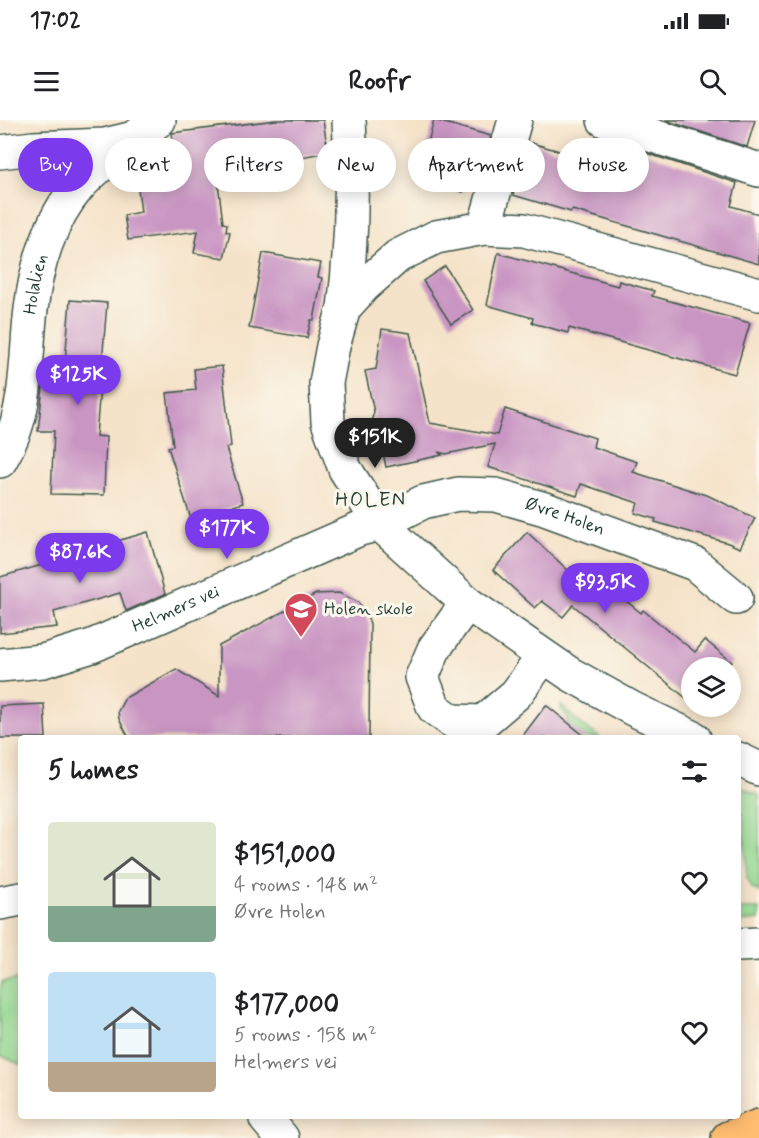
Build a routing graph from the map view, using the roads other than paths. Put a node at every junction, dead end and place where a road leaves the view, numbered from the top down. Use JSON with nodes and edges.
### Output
{"nodes":[{"id":1,"x":349,"y":120,"type":"edge"},
{"id":2,"x":514,"y":120,"type":"edge"},
{"id":3,"x":604,"y":120,"type":"edge"},
{"id":4,"x":146,"y":129,"type":"edge"},
{"id":5,"x":0,"y":152,"type":"edge"},
{"id":6,"x":759,"y":170,"type":"edge"},
{"id":7,"x":350,"y":221,"type":"junction"},
{"id":8,"x":484,"y":228,"type":"junction"},
{"id":9,"x":398,"y":256,"type":"junction"},
{"id":10,"x":759,"y":294,"type":"edge"},
{"id":11,"x":344,"y":308,"type":"junction"},
{"id":12,"x":0,"y":461,"type":"edge"},
{"id":13,"x":380,"y":524,"type":"junction"},
{"id":14,"x":736,"y":598,"type":"dead end"},
{"id":15,"x":467,"y":603,"type":"junction"},
{"id":16,"x":543,"y":657,"type":"junction"},
{"id":17,"x":0,"y":665,"type":"edge"},
{"id":18,"x":688,"y":735,"type":"edge"},
{"id":19,"x":741,"y":760,"type":"edge"},
{"id":20,"x":759,"y":768,"type":"edge"},
{"id":21,"x":18,"y":900,"type":"edge"},
{"id":22,"x":0,"y":903,"type":"edge"},
{"id":23,"x":759,"y":944,"type":"edge"},
{"id":24,"x":741,"y":945,"type":"edge"},
{"id":25,"x":759,"y":1126,"type":"edge"},
{"id":26,"x":728,"y":1138,"type":"edge"}],
"edges":[{"from":1,"to":7,"type":"street"},
{"from":2,"to":8,"type":"street"},
{"from":3,"to":6,"type":"street"},
{"from":4,"to":5,"type":"street","name":"Holalien"},
{"from":4,"to":12,"type":"street","name":"Holalien"},
{"from":7,"to":9,"type":"street"},
{"from":7,"to":11,"type":"street"},
{"from":8,"to":9,"type":"street"},
{"from":8,"to":10,"type":"street"},
{"from":9,"to":11,"type":"street"},
{"from":11,"to":13,"type":"street"},
{"from":13,"to":14,"type":"street","name":"Øvre Holen"},
{"from":13,"to":15,"type":"street"},
{"from":13,"to":17,"type":"street","name":"Helmers vei"},
{"from":15,"to":16,"type":"street"},
{"from":15,"to":16,"type":"street"},
{"from":16,"to":18,"type":"street"},
{"from":19,"to":20,"type":"street"},
{"from":21,"to":22,"type":"street"},
{"from":23,"to":24,"type":"street"},
{"from":25,"to":26,"type":"main road"}]}
